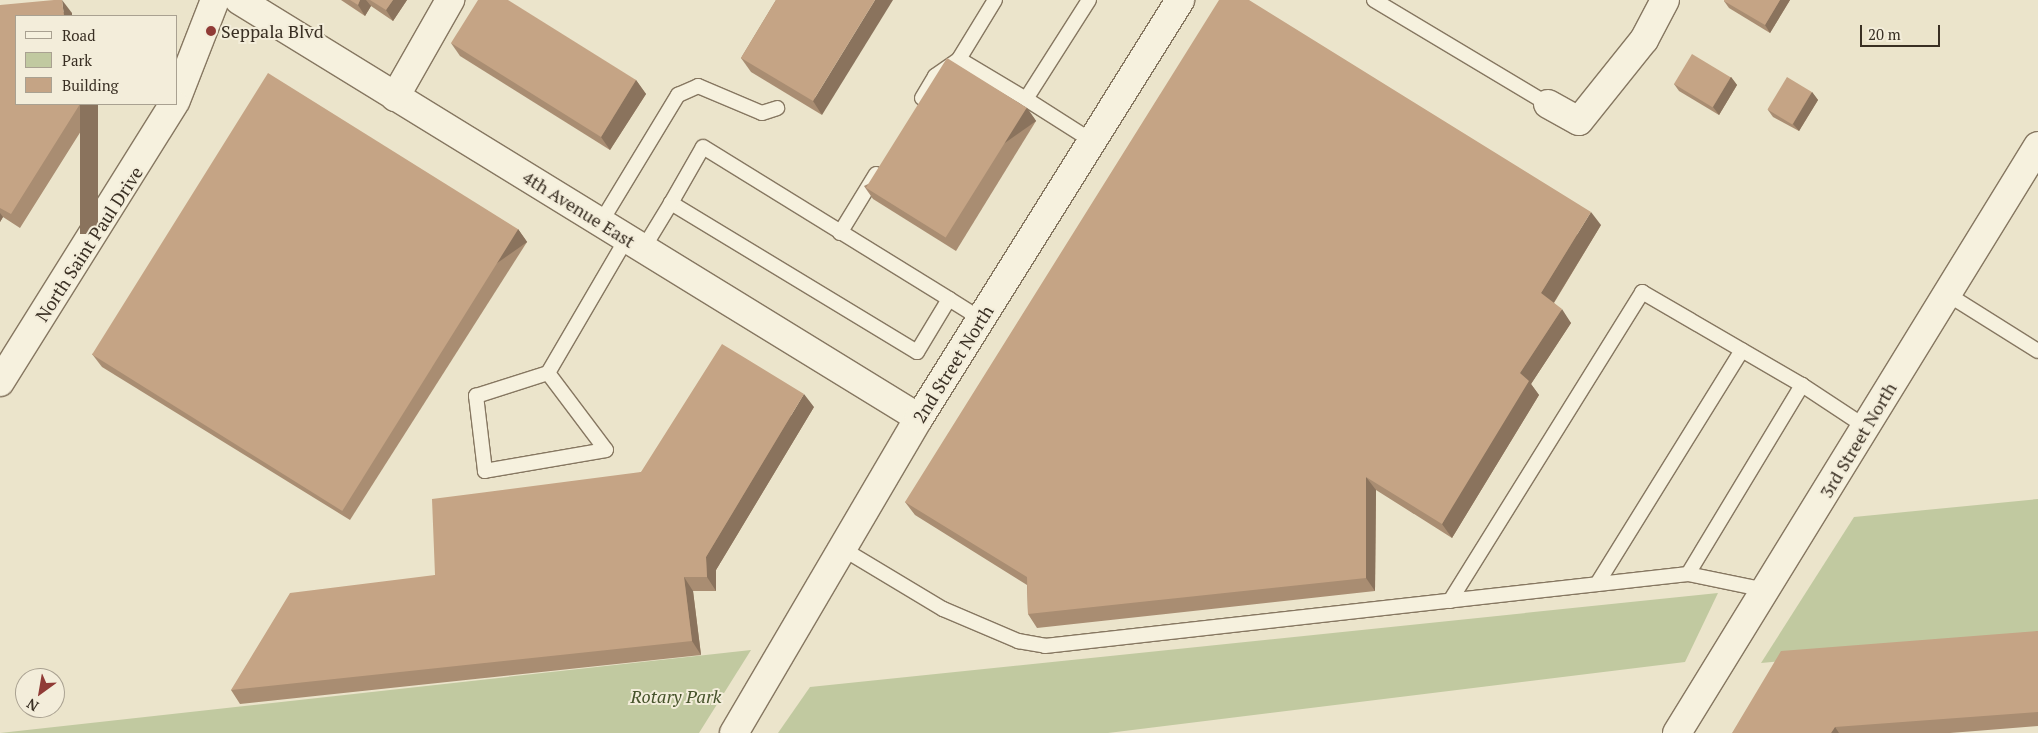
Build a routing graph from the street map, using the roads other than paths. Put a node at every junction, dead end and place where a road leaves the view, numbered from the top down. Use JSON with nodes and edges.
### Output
{"nodes":[{"id":1,"x":215,"y":0,"type":"edge"},
{"id":2,"x":239,"y":0,"type":"edge"},
{"id":3,"x":450,"y":0,"type":"edge"},
{"id":4,"x":995,"y":0,"type":"edge"},
{"id":5,"x":1089,"y":0,"type":"edge"},
{"id":6,"x":1180,"y":0,"type":"edge"},
{"id":7,"x":1374,"y":0,"type":"edge"},
{"id":8,"x":1666,"y":0,"type":"edge"},
{"id":9,"x":959,"y":59,"type":"junction"},
{"id":10,"x":178,"y":95,"type":"edge"},
{"id":11,"x":394,"y":97,"type":"junction"},
{"id":12,"x":1026,"y":99,"type":"junction"},
{"id":13,"x":1548,"y":104,"type":"joint"},
{"id":14,"x":173,"y":105,"type":"edge"},
{"id":15,"x":777,"y":108,"type":"dead end"},
{"id":16,"x":915,"y":109,"type":"edge"},
{"id":17,"x":1092,"y":140,"type":"junction"},
{"id":18,"x":2038,"y":146,"type":"edge"},
{"id":19,"x":885,"y":159,"type":"edge"},
{"id":20,"x":671,"y":203,"type":"junction"},
{"id":21,"x":601,"y":222,"type":"junction"},
{"id":22,"x":840,"y":233,"type":"junction"},
{"id":23,"x":635,"y":243,"type":"junction"},
{"id":24,"x":1947,"y":294,"type":"junction"},
{"id":25,"x":949,"y":299,"type":"junction"},
{"id":26,"x":981,"y":319,"type":"junction"},
{"id":27,"x":1742,"y":350,"type":"junction"},
{"id":28,"x":2038,"y":351,"type":"edge"},
{"id":29,"x":548,"y":373,"type":"junction"},
{"id":30,"x":0,"y":382,"type":"edge"},
{"id":31,"x":1802,"y":385,"type":"junction"},
{"id":32,"x":919,"y":418,"type":"junction"},
{"id":33,"x":1866,"y":427,"type":"junction"},
{"id":34,"x":843,"y":549,"type":"junction"},
{"id":35,"x":1688,"y":574,"type":"junction"},
{"id":36,"x":1597,"y":584,"type":"junction"},
{"id":37,"x":1766,"y":590,"type":"junction"},
{"id":38,"x":1450,"y":601,"type":"junction"},
{"id":39,"x":734,"y":733,"type":"edge"},
{"id":40,"x":1677,"y":733,"type":"edge"}],
"edges":[{"from":1,"to":10,"type":"street"},
{"from":2,"to":11,"type":"street","name":"4th Avenue East"},
{"from":3,"to":11,"type":"street"},
{"from":4,"to":9,"type":"lane"},
{"from":5,"to":12,"type":"lane"},
{"from":6,"to":17,"type":"street","name":"2nd Street North"},
{"from":7,"to":13,"type":"lane"},
{"from":8,"to":13,"type":"street"},
{"from":9,"to":12,"type":"lane"},
{"from":9,"to":16,"type":"lane"},
{"from":11,"to":21,"type":"street","name":"4th Avenue East"},
{"from":12,"to":17,"type":"lane"},
{"from":14,"to":30,"type":"street","name":"North Saint Paul Drive"},
{"from":15,"to":21,"type":"lane"},
{"from":17,"to":26,"type":"street","name":"2nd Street North"},
{"from":18,"to":24,"type":"street","name":"3rd Street North"},
{"from":19,"to":22,"type":"lane"},
{"from":20,"to":22,"type":"lane"},
{"from":20,"to":23,"type":"lane"},
{"from":20,"to":25,"type":"lane"},
{"from":21,"to":23,"type":"street","name":"4th Avenue East"},
{"from":22,"to":25,"type":"lane"},
{"from":23,"to":29,"type":"lane"},
{"from":23,"to":32,"type":"street","name":"4th Avenue East"},
{"from":24,"to":28,"type":"lane"},
{"from":24,"to":33,"type":"street","name":"3rd Street North"},
{"from":25,"to":26,"type":"lane"},
{"from":26,"to":32,"type":"street","name":"2nd Street North"},
{"from":27,"to":31,"type":"lane"},
{"from":27,"to":36,"type":"lane"},
{"from":27,"to":38,"type":"lane"},
{"from":29,"to":29,"type":"lane"},
{"from":31,"to":33,"type":"lane"},
{"from":31,"to":35,"type":"lane"},
{"from":32,"to":34,"type":"street","name":"2nd Street North"},
{"from":33,"to":37,"type":"street","name":"3rd Street North"},
{"from":34,"to":38,"type":"lane"},
{"from":34,"to":39,"type":"street","name":"2nd Street North"},
{"from":35,"to":36,"type":"lane"},
{"from":35,"to":37,"type":"lane"},
{"from":36,"to":38,"type":"lane"},
{"from":37,"to":40,"type":"street","name":"3rd Street North"}]}
